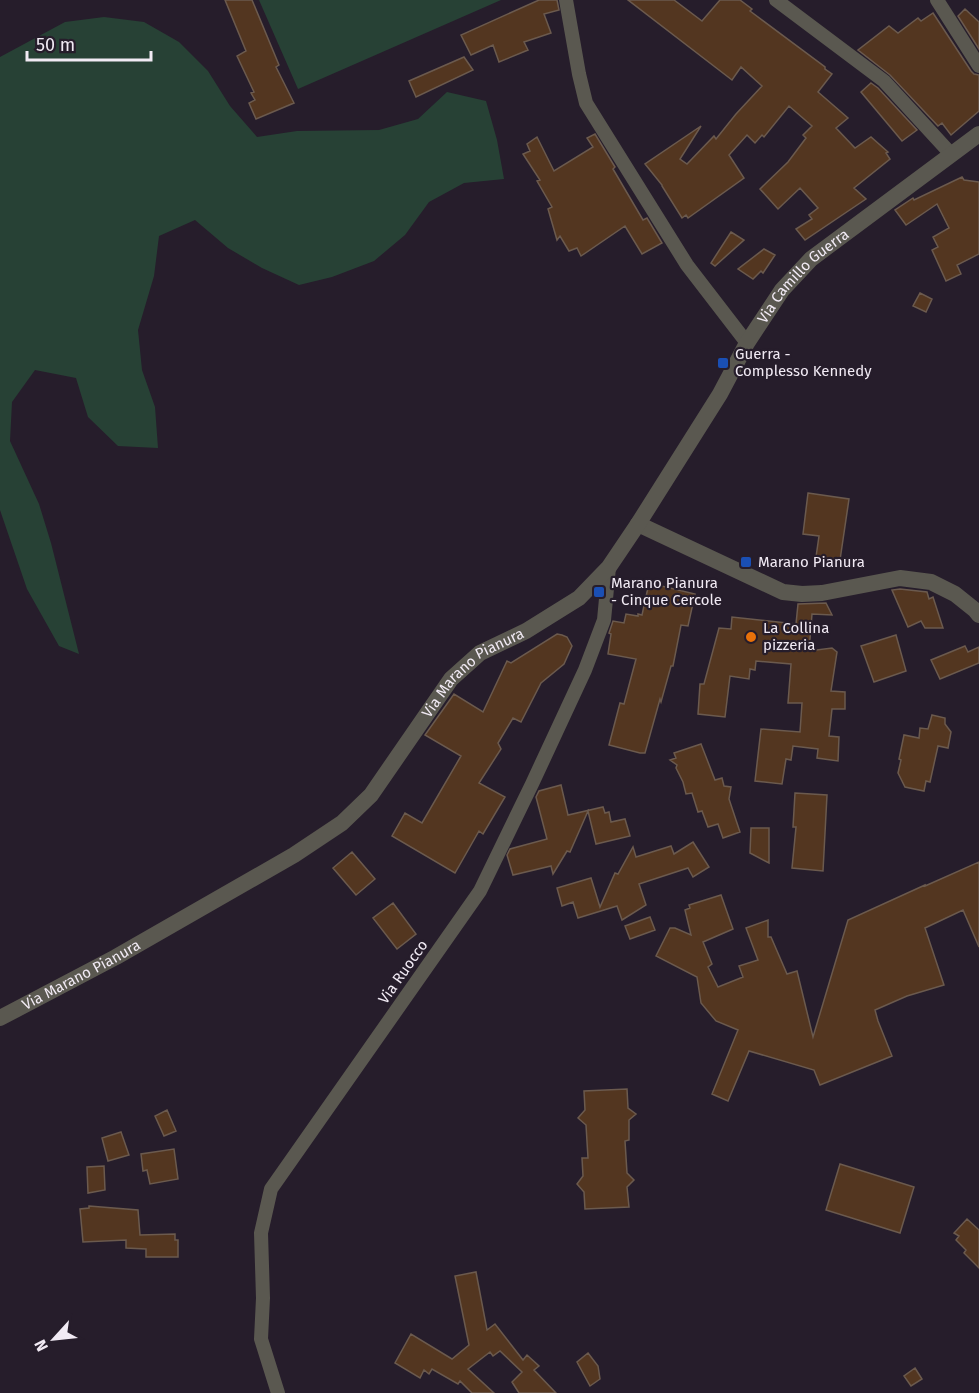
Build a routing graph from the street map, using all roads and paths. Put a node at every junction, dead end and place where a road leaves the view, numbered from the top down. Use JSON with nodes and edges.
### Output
{"nodes":[{"id":1,"x":566,"y":0,"type":"edge"},
{"id":2,"x":776,"y":0,"type":"edge"},
{"id":3,"x":937,"y":0,"type":"edge"},
{"id":4,"x":979,"y":66,"type":"edge"},
{"id":5,"x":979,"y":134,"type":"edge"},
{"id":6,"x":951,"y":154,"type":"junction"},
{"id":7,"x":747,"y":343,"type":"junction"},
{"id":8,"x":638,"y":524,"type":"junction"},
{"id":9,"x":609,"y":567,"type":"junction"},
{"id":10,"x":979,"y":615,"type":"edge"},
{"id":11,"x":1,"y":1015,"type":"edge"},
{"id":12,"x":278,"y":1393,"type":"edge"}],
"edges":[{"from":1,"to":7,"type":"street"},
{"from":2,"to":6,"type":"street"},
{"from":3,"to":4,"type":"street"},
{"from":5,"to":6,"type":"street","name":"Via Camillo Guerra"},
{"from":6,"to":7,"type":"street","name":"Via Camillo Guerra"},
{"from":7,"to":8,"type":"street","name":"Via Camillo Guerra"},
{"from":8,"to":9,"type":"street","name":"Via Marano Pianura"},
{"from":8,"to":10,"type":"street"},
{"from":9,"to":11,"type":"street","name":"Via Marano Pianura"},
{"from":9,"to":12,"type":"street","name":"Via Ruocco"}]}
